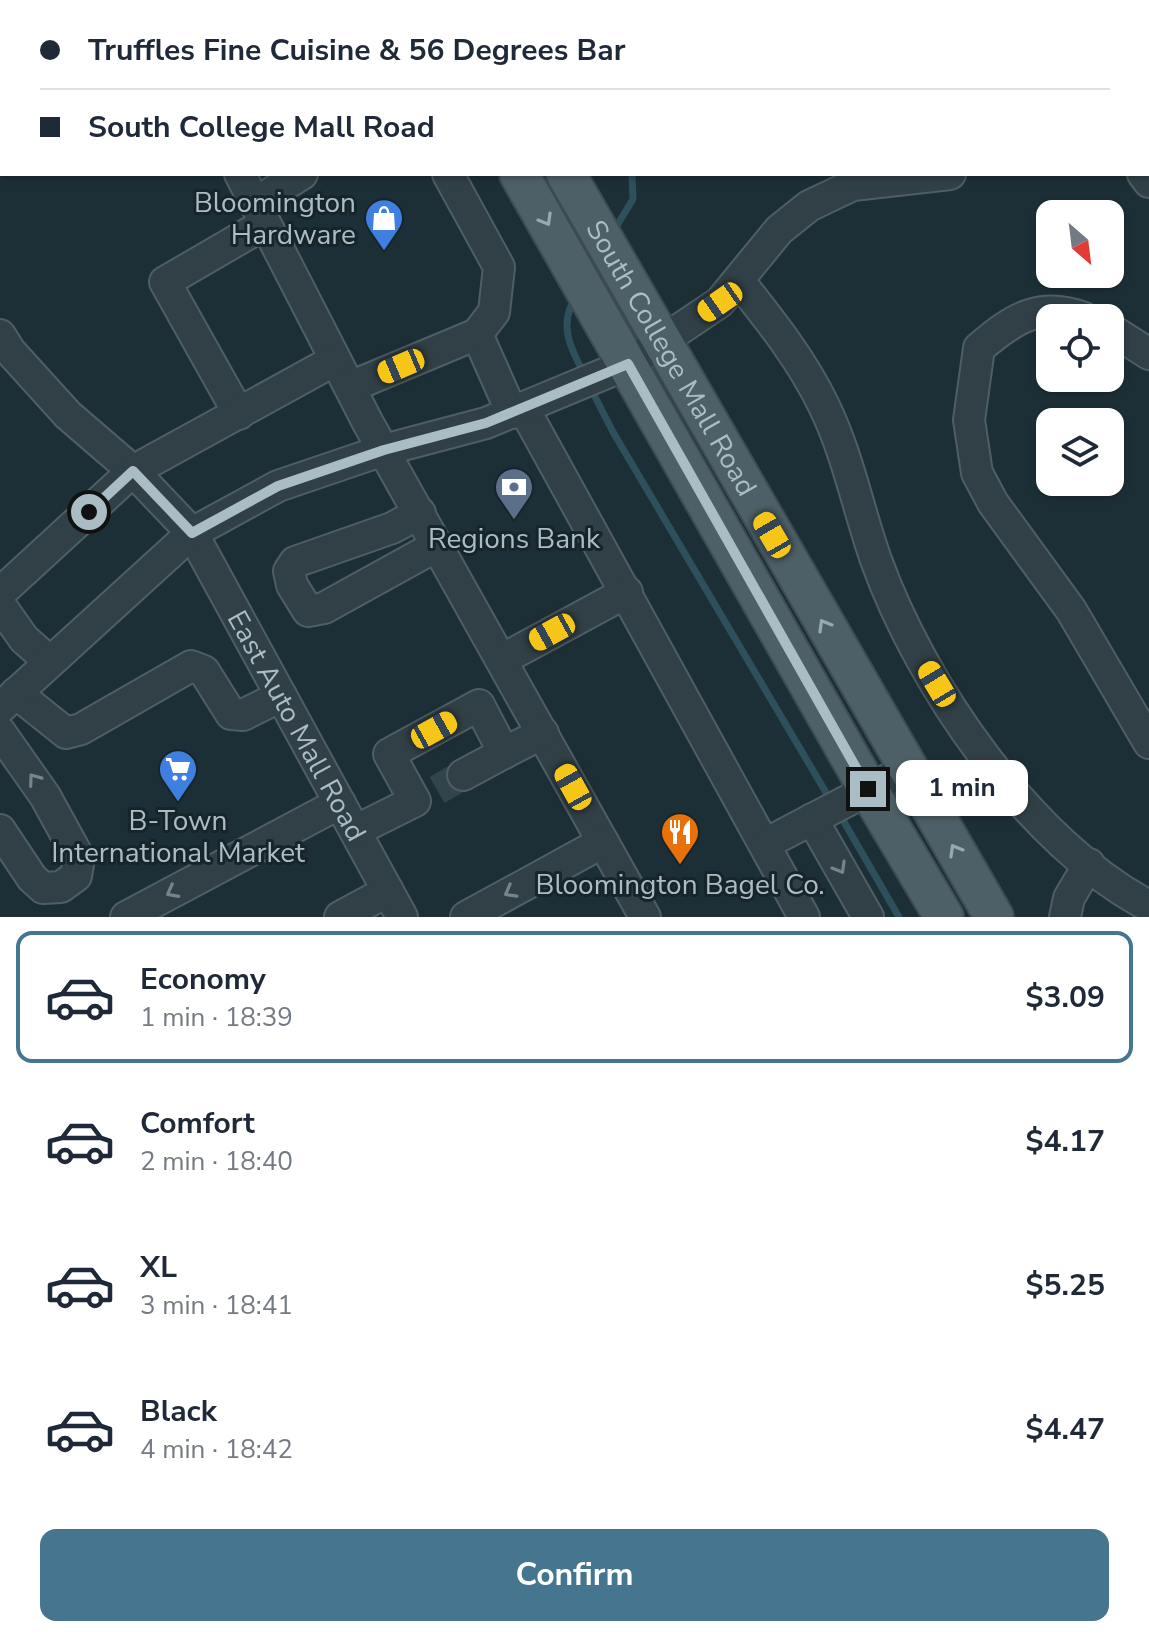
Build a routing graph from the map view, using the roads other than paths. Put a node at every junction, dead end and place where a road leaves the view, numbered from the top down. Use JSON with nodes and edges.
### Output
{"nodes":[{"id":1,"x":241,"y":176,"type":"edge"},
{"id":2,"x":300,"y":176,"type":"edge"},
{"id":3,"x":449,"y":176,"type":"edge"},
{"id":4,"x":520,"y":176,"type":"edge"},
{"id":5,"x":567,"y":176,"type":"edge"},
{"id":6,"x":919,"y":176,"type":"edge"},
{"id":7,"x":842,"y":181,"type":"edge"},
{"id":8,"x":259,"y":214,"type":"junction"},
{"id":9,"x":739,"y":281,"type":"junction"},
{"id":10,"x":1036,"y":313,"type":"edge"},
{"id":11,"x":477,"y":334,"type":"junction"},
{"id":12,"x":0,"y":335,"type":"edge"},
{"id":13,"x":1124,"y":338,"type":"edge"},
{"id":14,"x":660,"y":343,"type":"junction"},
{"id":15,"x":1149,"y":354,"type":"edge"},
{"id":16,"x":335,"y":360,"type":"junction"},
{"id":17,"x":616,"y":369,"type":"junction"},
{"id":18,"x":350,"y":387,"type":"junction"},
{"id":19,"x":518,"y":411,"type":"junction"},
{"id":20,"x":239,"y":414,"type":"junction"},
{"id":21,"x":384,"y":450,"type":"junction"},
{"id":22,"x":133,"y":471,"type":"junction"},
{"id":23,"x":420,"y":513,"type":"junction"},
{"id":24,"x":192,"y":533,"type":"junction"},
{"id":25,"x":438,"y":545,"type":"junction"},
{"id":26,"x":627,"y":592,"type":"junction"},
{"id":27,"x":0,"y":593,"type":"edge"},
{"id":28,"x":0,"y":605,"type":"edge"},
{"id":29,"x":503,"y":659,"type":"junction"},
{"id":30,"x":50,"y":662,"type":"junction"},
{"id":31,"x":281,"y":696,"type":"junction"},
{"id":32,"x":8,"y":701,"type":"edge"},
{"id":33,"x":0,"y":732,"type":"edge"},
{"id":34,"x":543,"y":733,"type":"junction"},
{"id":35,"x":1149,"y":743,"type":"edge"},
{"id":36,"x":504,"y":753,"type":"junction"},
{"id":37,"x":908,"y":769,"type":"junction"},
{"id":38,"x":438,"y":789,"type":"junction"},
{"id":39,"x":858,"y":794,"type":"junction"},
{"id":40,"x":340,"y":803,"type":"junction"},
{"id":41,"x":817,"y":816,"type":"junction"},
{"id":42,"x":0,"y":830,"type":"edge"},
{"id":43,"x":355,"y":831,"type":"junction"},
{"id":44,"x":603,"y":842,"type":"junction"},
{"id":45,"x":765,"y":844,"type":"junction"},
{"id":46,"x":1089,"y":864,"type":"junction"},
{"id":47,"x":395,"y":904,"type":"edge"},
{"id":48,"x":1149,"y":906,"type":"edge"},
{"id":49,"x":126,"y":917,"type":"edge"},
{"id":50,"x":340,"y":917,"type":"edge"},
{"id":51,"x":466,"y":917,"type":"edge"},
{"id":52,"x":645,"y":917,"type":"edge"},
{"id":53,"x":804,"y":917,"type":"edge"},
{"id":54,"x":868,"y":917,"type":"edge"},
{"id":55,"x":944,"y":917,"type":"edge"},
{"id":56,"x":994,"y":917,"type":"edge"},
{"id":57,"x":1065,"y":917,"type":"edge"}],
"edges":[{"from":1,"to":8,"type":"street"},
{"from":2,"to":8,"type":"street"},
{"from":3,"to":11,"type":"street"},
{"from":4,"to":17,"type":"main road","name":"South College Mall Road","one_way":true},
{"from":5,"to":14,"type":"main road","name":"South College Mall Road"},
{"from":6,"to":7,"type":"street"},
{"from":7,"to":9,"type":"street"},
{"from":8,"to":16,"type":"street"},
{"from":8,"to":20,"type":"street"},
{"from":9,"to":14,"type":"street"},
{"from":9,"to":46,"type":"street"},
{"from":10,"to":35,"type":"street"},
{"from":11,"to":18,"type":"street"},
{"from":11,"to":19,"type":"street"},
{"from":12,"to":22,"type":"street","name":"East Auto Mall Road"},
{"from":13,"to":15,"type":"street"},
{"from":14,"to":17,"type":"street"},
{"from":37,"to":14,"type":"main road","name":"South College Mall Road","one_way":true},
{"from":16,"to":18,"type":"street"},
{"from":16,"to":20,"type":"street"},
{"from":17,"to":19,"type":"street"},
{"from":17,"to":39,"type":"main road","name":"South College Mall Road"},
{"from":18,"to":21,"type":"street"},
{"from":19,"to":21,"type":"street"},
{"from":19,"to":26,"type":"street"},
{"from":20,"to":22,"type":"street"},
{"from":21,"to":23,"type":"street"},
{"from":21,"to":24,"type":"street"},
{"from":22,"to":24,"type":"street","name":"East Auto Mall Road"},
{"from":22,"to":27,"type":"street"},
{"from":23,"to":25,"type":"street"},
{"from":23,"to":25,"type":"street"},
{"from":24,"to":30,"type":"street"},
{"from":24,"to":31,"type":"street","name":"East Auto Mall Road"},
{"from":25,"to":29,"type":"street"},
{"from":26,"to":29,"type":"street"},
{"from":26,"to":45,"type":"street"},
{"from":28,"to":30,"type":"street"},
{"from":29,"to":34,"type":"street"},
{"from":30,"to":32,"type":"street"},
{"from":31,"to":32,"type":"street"},
{"from":31,"to":40,"type":"street","name":"East Auto Mall Road"},
{"from":42,"to":33,"type":"street","one_way":true},
{"from":34,"to":36,"type":"street"},
{"from":34,"to":44,"type":"street"},
{"from":36,"to":38,"type":"street"},
{"from":36,"to":38,"type":"street"},
{"from":37,"to":39,"type":"street"},
{"from":56,"to":37,"type":"main road","name":"South College Mall Road","one_way":true},
{"from":38,"to":43,"type":"street"},
{"from":39,"to":41,"type":"street"},
{"from":39,"to":55,"type":"main road","name":"South College Mall Road"},
{"from":40,"to":43,"type":"street","name":"East Auto Mall Road"},
{"from":40,"to":49,"type":"street","one_way":true},
{"from":41,"to":45,"type":"street"},
{"from":41,"to":54,"type":"street","one_way":true},
{"from":43,"to":47,"type":"street","name":"East Auto Mall Road"},
{"from":44,"to":51,"type":"street","one_way":true},
{"from":44,"to":52,"type":"street"},
{"from":45,"to":53,"type":"street"},
{"from":46,"to":48,"type":"street"},
{"from":46,"to":57,"type":"street"},
{"from":47,"to":50,"type":"street"}]}
